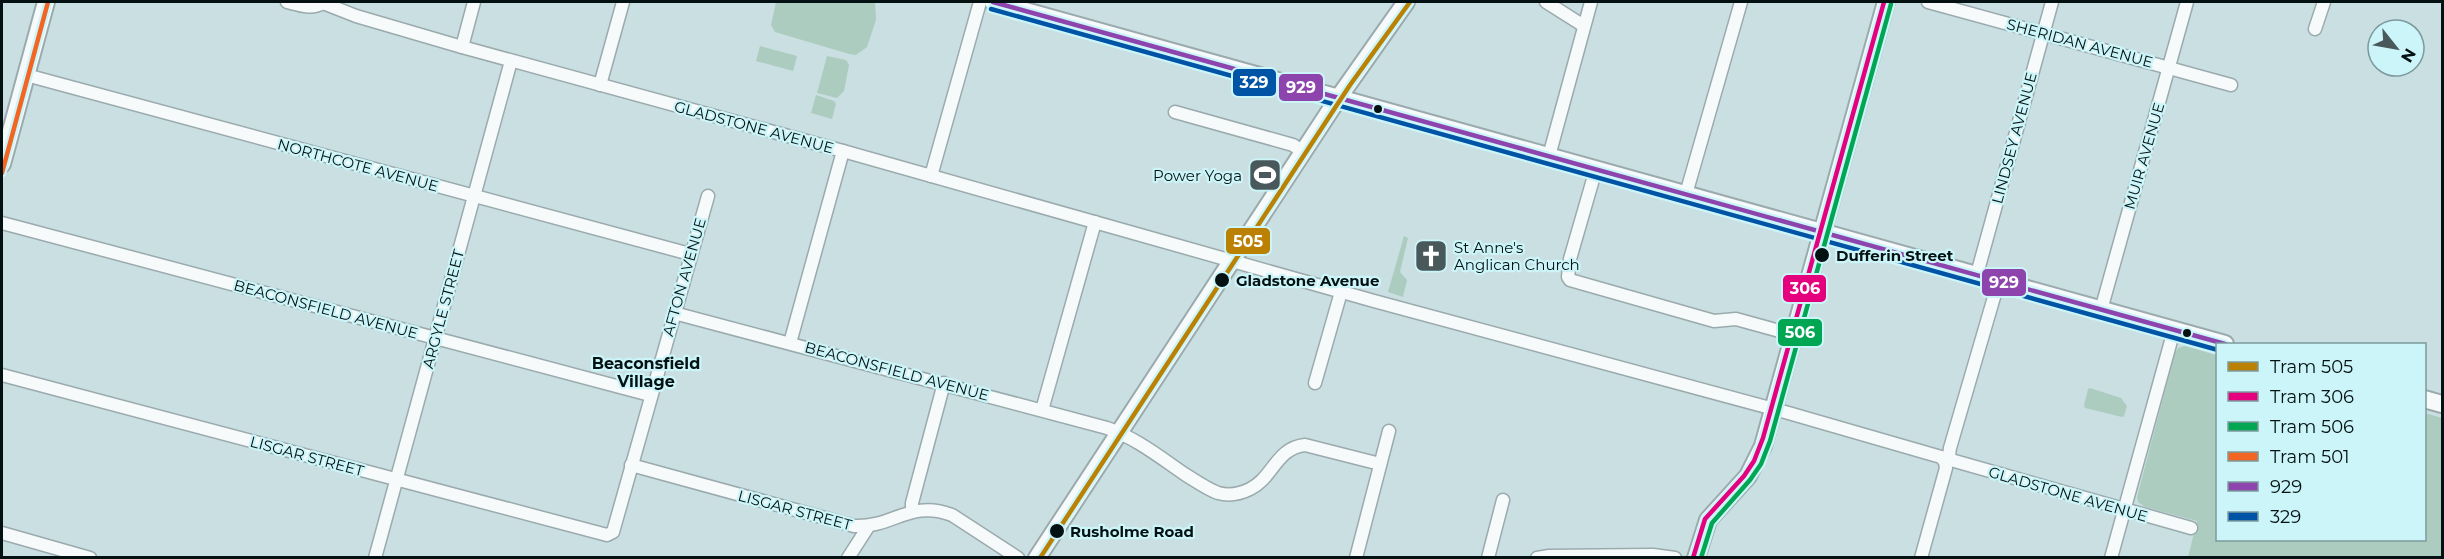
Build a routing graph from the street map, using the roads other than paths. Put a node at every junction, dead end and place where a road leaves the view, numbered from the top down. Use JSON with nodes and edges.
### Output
{"nodes":[{"id":1,"x":46,"y":2,"type":"edge"},
{"id":2,"x":287,"y":2,"type":"edge"},
{"id":3,"x":323,"y":2,"type":"edge"},
{"id":4,"x":474,"y":2,"type":"edge"},
{"id":5,"x":623,"y":2,"type":"edge"},
{"id":6,"x":980,"y":2,"type":"edge"},
{"id":7,"x":993,"y":2,"type":"edge"},
{"id":8,"x":1407,"y":2,"type":"edge"},
{"id":9,"x":1546,"y":2,"type":"edge"},
{"id":10,"x":1591,"y":2,"type":"edge"},
{"id":11,"x":1740,"y":2,"type":"edge"},
{"id":12,"x":1886,"y":2,"type":"edge"},
{"id":13,"x":1929,"y":2,"type":"edge"},
{"id":14,"x":2052,"y":2,"type":"edge"},
{"id":15,"x":2187,"y":2,"type":"edge"},
{"id":16,"x":2324,"y":2,"type":"edge"},
{"id":17,"x":1022,"y":5,"type":"edge"},
{"id":18,"x":1584,"y":26,"type":"junction"},
{"id":19,"x":2315,"y":29,"type":"dead end"},
{"id":20,"x":2043,"y":33,"type":"junction"},
{"id":21,"x":462,"y":47,"type":"junction"},
{"id":22,"x":511,"y":60,"type":"junction"},
{"id":23,"x":2169,"y":68,"type":"junction"},
{"id":24,"x":26,"y":75,"type":"junction"},
{"id":25,"x":600,"y":85,"type":"junction"},
{"id":26,"x":2231,"y":85,"type":"dead end"},
{"id":27,"x":1340,"y":97,"type":"junction"},
{"id":28,"x":1175,"y":112,"type":"dead end"},
{"id":29,"x":843,"y":151,"type":"junction"},
{"id":30,"x":1304,"y":152,"type":"junction"},
{"id":31,"x":1549,"y":156,"type":"junction"},
{"id":32,"x":2,"y":164,"type":"edge"},
{"id":33,"x":1596,"y":169,"type":"junction"},
{"id":34,"x":931,"y":176,"type":"junction"},
{"id":35,"x":1686,"y":194,"type":"junction"},
{"id":36,"x":474,"y":196,"type":"junction"},
{"id":37,"x":708,"y":196,"type":"dead end"},
{"id":38,"x":1095,"y":222,"type":"junction"},
{"id":39,"x":2,"y":223,"type":"edge"},
{"id":40,"x":1823,"y":232,"type":"junction"},
{"id":41,"x":690,"y":254,"type":"junction"},
{"id":42,"x":1232,"y":260,"type":"junction"},
{"id":43,"x":1977,"y":274,"type":"junction"},
{"id":44,"x":1999,"y":280,"type":"junction"},
{"id":45,"x":1341,"y":292,"type":"junction"},
{"id":46,"x":2101,"y":310,"type":"junction"},
{"id":47,"x":674,"y":313,"type":"junction"},
{"id":48,"x":2174,"y":330,"type":"junction"},
{"id":49,"x":1794,"y":335,"type":"junction"},
{"id":50,"x":435,"y":338,"type":"junction"},
{"id":51,"x":790,"y":343,"type":"junction"},
{"id":52,"x":2218,"y":343,"type":"edge"},
{"id":53,"x":2,"y":375,"type":"edge"},
{"id":54,"x":1315,"y":383,"type":"dead end"},
{"id":55,"x":944,"y":384,"type":"junction"},
{"id":56,"x":650,"y":395,"type":"junction"},
{"id":57,"x":2426,"y":400,"type":"edge"},
{"id":58,"x":2442,"y":404,"type":"edge"},
{"id":59,"x":1042,"y":410,"type":"junction"},
{"id":60,"x":1774,"y":410,"type":"junction"},
{"id":61,"x":1389,"y":431,"type":"dead end"},
{"id":62,"x":1119,"y":433,"type":"junction"},
{"id":63,"x":1947,"y":460,"type":"junction"},
{"id":64,"x":1380,"y":464,"type":"junction"},
{"id":65,"x":631,"y":465,"type":"junction"},
{"id":66,"x":397,"y":480,"type":"junction"},
{"id":67,"x":1503,"y":500,"type":"dead end"},
{"id":68,"x":2123,"y":509,"type":"junction"},
{"id":69,"x":912,"y":511,"type":"junction"},
{"id":70,"x":868,"y":527,"type":"junction"},
{"id":71,"x":2191,"y":528,"type":"dead end"},
{"id":72,"x":613,"y":532,"type":"joint"},
{"id":73,"x":2,"y":533,"type":"edge"},
{"id":74,"x":90,"y":558,"type":"edge"},
{"id":75,"x":375,"y":558,"type":"edge"},
{"id":76,"x":848,"y":558,"type":"edge"},
{"id":77,"x":1018,"y":558,"type":"edge"},
{"id":78,"x":1037,"y":558,"type":"edge"},
{"id":79,"x":1356,"y":558,"type":"edge"},
{"id":80,"x":1488,"y":558,"type":"edge"},
{"id":81,"x":1537,"y":558,"type":"edge"},
{"id":82,"x":1675,"y":558,"type":"edge"},
{"id":83,"x":1696,"y":558,"type":"edge"},
{"id":84,"x":1921,"y":558,"type":"edge"},
{"id":85,"x":2111,"y":558,"type":"edge"}],
"edges":[{"from":1,"to":24,"type":"main road"},
{"from":2,"to":3,"type":"street","name":"GLADSTONE AVENUE"},
{"from":3,"to":21,"type":"street","name":"GLADSTONE AVENUE"},
{"from":4,"to":21,"type":"street"},
{"from":5,"to":25,"type":"street"},
{"from":6,"to":34,"type":"street"},
{"from":7,"to":17,"type":"main road"},
{"from":8,"to":27,"type":"main road"},
{"from":9,"to":18,"type":"street"},
{"from":10,"to":18,"type":"street"},
{"from":11,"to":35,"type":"street"},
{"from":12,"to":40,"type":"main road"},
{"from":13,"to":20,"type":"street","name":"SHERIDAN AVENUE"},
{"from":14,"to":20,"type":"street","name":"LINDSEY AVENUE"},
{"from":15,"to":23,"type":"street","name":"MUIR AVENUE"},
{"from":16,"to":19,"type":"street"},
{"from":17,"to":27,"type":"main road"},
{"from":18,"to":31,"type":"street"},
{"from":20,"to":23,"type":"street","name":"SHERIDAN AVENUE"},
{"from":20,"to":43,"type":"street","name":"LINDSEY AVENUE"},
{"from":21,"to":22,"type":"street","name":"GLADSTONE AVENUE"},
{"from":22,"to":25,"type":"street","name":"GLADSTONE AVENUE"},
{"from":22,"to":36,"type":"street","name":"ARGYLE STREET"},
{"from":23,"to":26,"type":"street","name":"SHERIDAN AVENUE"},
{"from":23,"to":46,"type":"street","name":"MUIR AVENUE"},
{"from":24,"to":32,"type":"main road"},
{"from":24,"to":36,"type":"street","name":"NORTHCOTE AVENUE"},
{"from":25,"to":29,"type":"street","name":"GLADSTONE AVENUE"},
{"from":27,"to":30,"type":"main road"},
{"from":27,"to":31,"type":"main road"},
{"from":28,"to":30,"type":"street"},
{"from":29,"to":34,"type":"street","name":"GLADSTONE AVENUE"},
{"from":29,"to":51,"type":"street"},
{"from":30,"to":42,"type":"main road"},
{"from":31,"to":33,"type":"main road"},
{"from":33,"to":35,"type":"main road"},
{"from":33,"to":49,"type":"street"},
{"from":34,"to":38,"type":"street","name":"GLADSTONE AVENUE"},
{"from":35,"to":40,"type":"main road"},
{"from":36,"to":41,"type":"street","name":"NORTHCOTE AVENUE"},
{"from":36,"to":50,"type":"street","name":"ARGYLE STREET"},
{"from":37,"to":41,"type":"street","name":"AFTON AVENUE"},
{"from":38,"to":42,"type":"street","name":"GLADSTONE AVENUE"},
{"from":38,"to":59,"type":"street"},
{"from":39,"to":50,"type":"street","name":"BEACONSFIELD AVENUE"},
{"from":40,"to":43,"type":"main road"},
{"from":40,"to":49,"type":"main road"},
{"from":41,"to":47,"type":"street","name":"AFTON AVENUE"},
{"from":42,"to":45,"type":"street","name":"GLADSTONE AVENUE"},
{"from":42,"to":62,"type":"main road"},
{"from":43,"to":44,"type":"main road"},
{"from":44,"to":46,"type":"main road"},
{"from":44,"to":63,"type":"street"},
{"from":45,"to":54,"type":"street"},
{"from":45,"to":60,"type":"street","name":"GLADSTONE AVENUE"},
{"from":46,"to":48,"type":"main road"},
{"from":47,"to":51,"type":"street","name":"BEACONSFIELD AVENUE"},
{"from":47,"to":56,"type":"street","name":"AFTON AVENUE"},
{"from":48,"to":52,"type":"main road"},
{"from":48,"to":68,"type":"street"},
{"from":49,"to":60,"type":"main road"},
{"from":50,"to":56,"type":"street","name":"BEACONSFIELD AVENUE"},
{"from":50,"to":66,"type":"street","name":"ARGYLE STREET"},
{"from":51,"to":55,"type":"street","name":"BEACONSFIELD AVENUE"},
{"from":53,"to":66,"type":"street","name":"LISGAR STREET"},
{"from":55,"to":59,"type":"street","name":"BEACONSFIELD AVENUE"},
{"from":55,"to":69,"type":"street"},
{"from":56,"to":65,"type":"street","name":"AFTON AVENUE"},
{"from":57,"to":58,"type":"main road"},
{"from":59,"to":62,"type":"street","name":"BEACONSFIELD AVENUE"},
{"from":60,"to":63,"type":"street","name":"GLADSTONE AVENUE"},
{"from":60,"to":83,"type":"main road"},
{"from":61,"to":64,"type":"street"},
{"from":62,"to":64,"type":"street","name":"BEACONSFIELD AVENUE"},
{"from":62,"to":78,"type":"main road"},
{"from":63,"to":68,"type":"street","name":"GLADSTONE AVENUE"},
{"from":63,"to":84,"type":"street"},
{"from":64,"to":79,"type":"street"},
{"from":65,"to":70,"type":"street","name":"LISGAR STREET"},
{"from":65,"to":72,"type":"street","name":"AFTON AVENUE"},
{"from":66,"to":72,"type":"street","name":"LISGAR STREET"},
{"from":66,"to":75,"type":"street","name":"ARGYLE STREET"},
{"from":67,"to":80,"type":"street"},
{"from":68,"to":71,"type":"street","name":"GLADSTONE AVENUE"},
{"from":68,"to":85,"type":"street"},
{"from":69,"to":70,"type":"street","name":"LISGAR STREET"},
{"from":69,"to":77,"type":"street","name":"LISGAR STREET"},
{"from":70,"to":76,"type":"street"},
{"from":73,"to":74,"type":"street"},
{"from":81,"to":82,"type":"street"}]}
